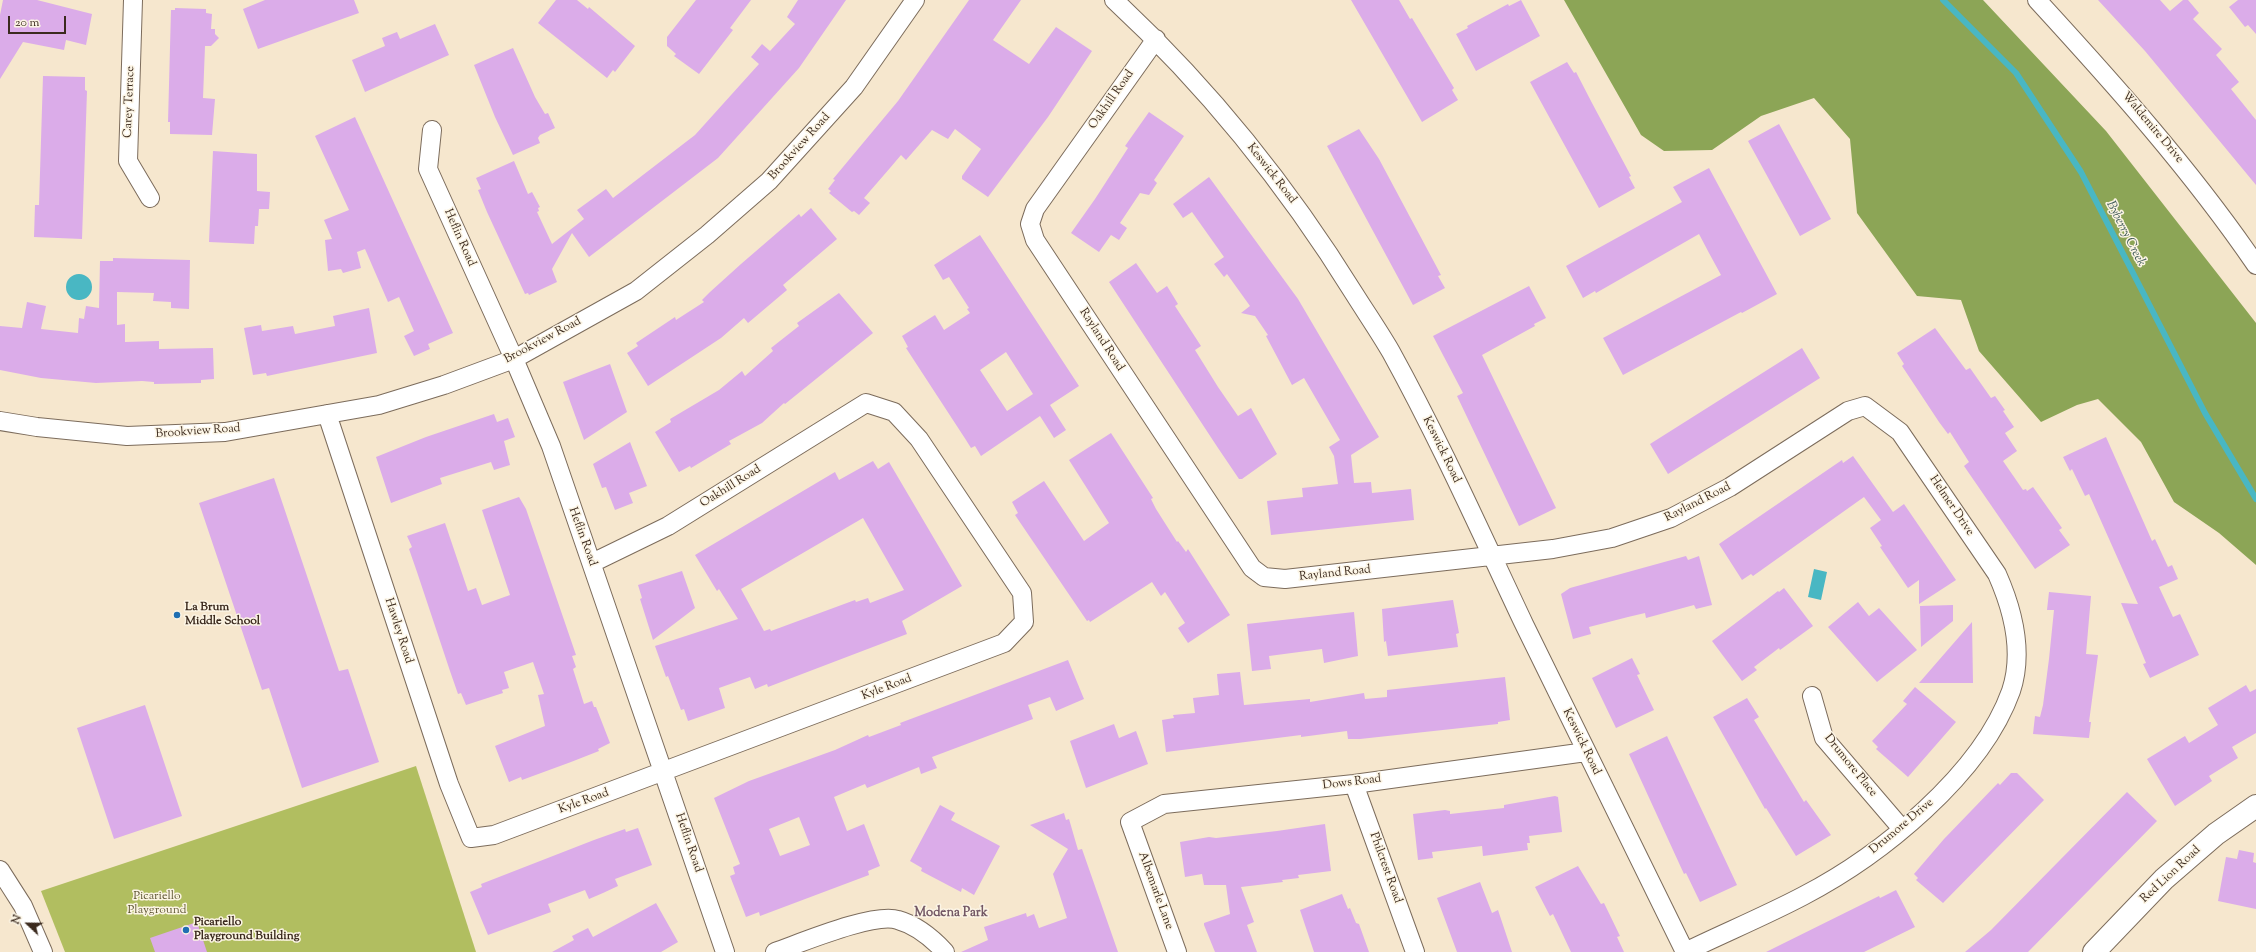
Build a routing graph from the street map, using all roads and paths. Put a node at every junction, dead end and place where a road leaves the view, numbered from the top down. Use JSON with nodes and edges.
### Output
{"nodes":[{"id":1,"x":133,"y":0,"type":"edge"},
{"id":2,"x":915,"y":0,"type":"edge"},
{"id":3,"x":1114,"y":0,"type":"edge"},
{"id":4,"x":2037,"y":0,"type":"edge"},
{"id":5,"x":1156,"y":39,"type":"junction"},
{"id":6,"x":432,"y":130,"type":"dead end"},
{"id":7,"x":1069,"y":161,"type":"joint"},
{"id":8,"x":150,"y":198,"type":"dead end"},
{"id":9,"x":2256,"y":265,"type":"edge"},
{"id":10,"x":514,"y":359,"type":"junction"},
{"id":11,"x":866,"y":403,"type":"joint"},
{"id":12,"x":1870,"y":409,"type":"joint"},
{"id":13,"x":328,"y":414,"type":"junction"},
{"id":14,"x":0,"y":421,"type":"edge"},
{"id":15,"x":1492,"y":556,"type":"junction"},
{"id":16,"x":592,"y":562,"type":"junction"},
{"id":17,"x":2013,"y":616,"type":"joint"},
{"id":18,"x":1812,"y":696,"type":"dead end"},
{"id":19,"x":1586,"y":752,"type":"junction"},
{"id":20,"x":664,"y":772,"type":"junction"},
{"id":21,"x":1354,"y":784,"type":"junction"},
{"id":22,"x":2256,"y":806,"type":"edge"},
{"id":23,"x":1902,"y":829,"type":"junction"},
{"id":24,"x":1133,"y":830,"type":"joint"},
{"id":25,"x":479,"y":837,"type":"joint"},
{"id":26,"x":0,"y":870,"type":"edge"},
{"id":27,"x":43,"y":952,"type":"edge"},
{"id":28,"x":725,"y":952,"type":"edge"},
{"id":29,"x":775,"y":952,"type":"edge"},
{"id":30,"x":945,"y":952,"type":"edge"},
{"id":31,"x":1177,"y":952,"type":"edge"},
{"id":32,"x":1415,"y":952,"type":"edge"},
{"id":33,"x":1685,"y":952,"type":"edge"},
{"id":34,"x":2094,"y":952,"type":"edge"}],
"edges":[{"from":1,"to":8,"type":"street","name":"Carey Terrace"},
{"from":2,"to":10,"type":"street","name":"Brookview Road"},
{"from":3,"to":5,"type":"street","name":"Keswick Road"},
{"from":4,"to":9,"type":"street","name":"Waldemire Drive"},
{"from":5,"to":7,"type":"street","name":"Oakhill Road"},
{"from":5,"to":15,"type":"street","name":"Keswick Road"},
{"from":6,"to":10,"type":"street","name":"Heflin Road"},
{"from":7,"to":15,"type":"street","name":"Rayland Road"},
{"from":10,"to":13,"type":"street","name":"Brookview Road"},
{"from":10,"to":16,"type":"street","name":"Heflin Road"},
{"from":11,"to":16,"type":"street","name":"Oakhill Road"},
{"from":11,"to":20,"type":"street","name":"Kyle Road"},
{"from":12,"to":15,"type":"street","name":"Rayland Road"},
{"from":12,"to":17,"type":"street","name":"Helmer Drive"},
{"from":13,"to":14,"type":"street","name":"Brookview Road"},
{"from":13,"to":25,"type":"street","name":"Hawley Road"},
{"from":15,"to":19,"type":"street","name":"Keswick Road"},
{"from":16,"to":20,"type":"street","name":"Heflin Road"},
{"from":17,"to":23,"type":"street","name":"Drumore Drive"},
{"from":18,"to":23,"type":"street","name":"Drumore Place"},
{"from":19,"to":21,"type":"street","name":"Dows Road"},
{"from":19,"to":33,"type":"street","name":"Keswick Road"},
{"from":20,"to":25,"type":"street","name":"Kyle Road"},
{"from":20,"to":28,"type":"street","name":"Heflin Road"},
{"from":21,"to":24,"type":"street","name":"Dows Road"},
{"from":21,"to":32,"type":"street","name":"Philcrest Road"},
{"from":22,"to":34,"type":"street","name":"Red Lion Road"},
{"from":23,"to":33,"type":"street","name":"Drumore Drive"},
{"from":24,"to":31,"type":"street","name":"Albemarle Lane"},
{"from":26,"to":27,"type":"street"},
{"from":29,"to":30,"type":"street"}]}
